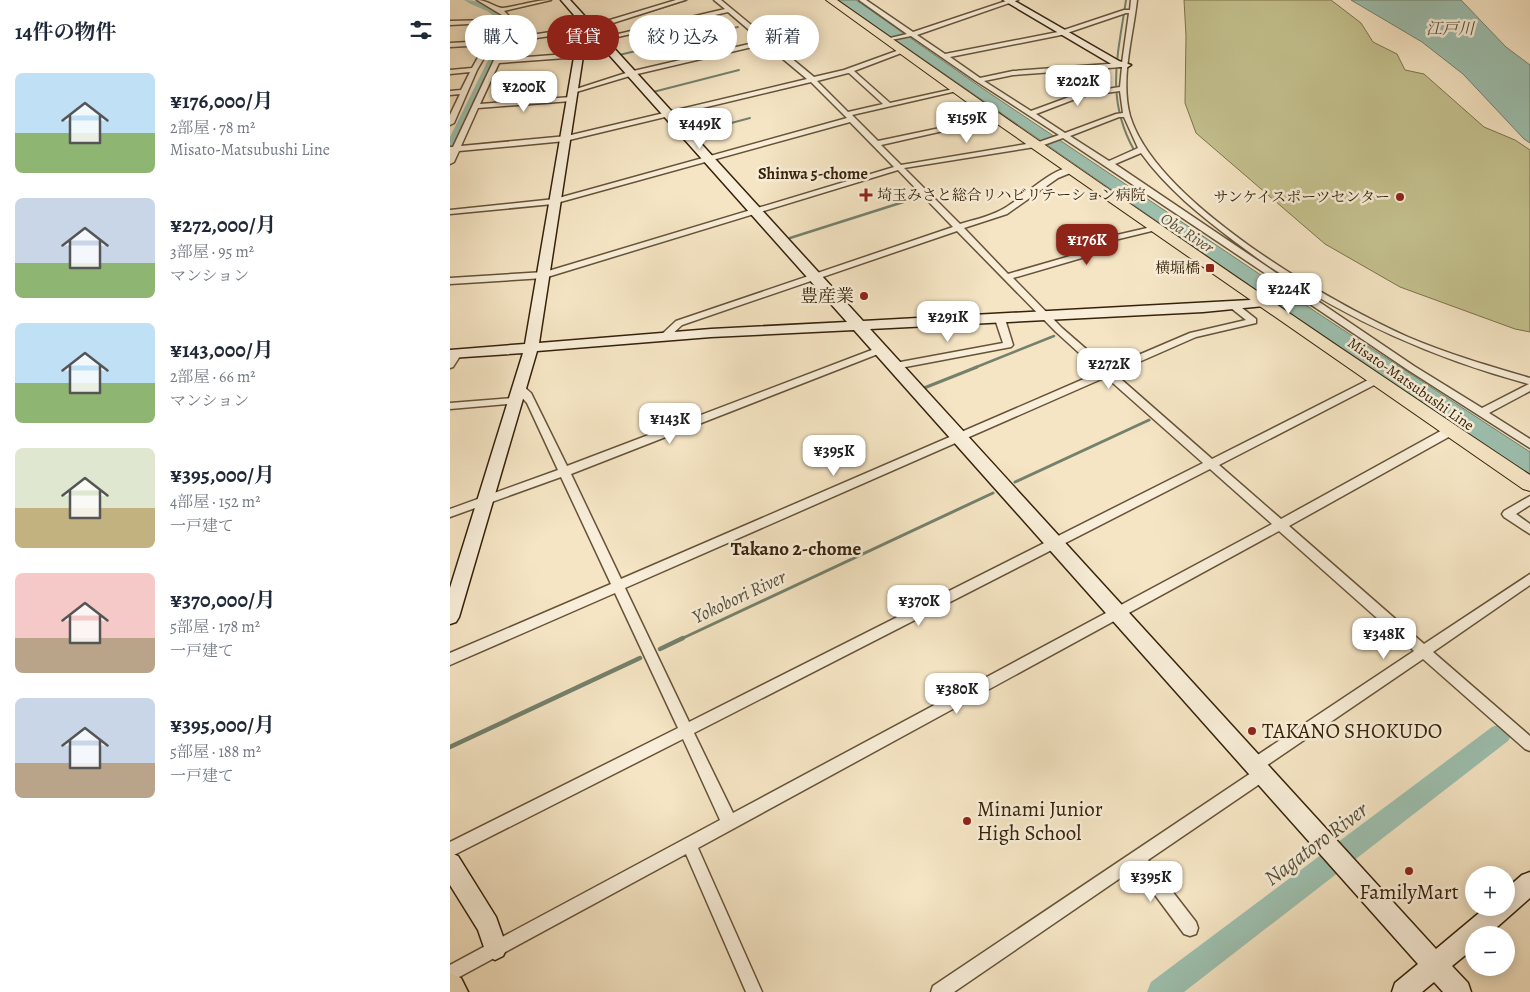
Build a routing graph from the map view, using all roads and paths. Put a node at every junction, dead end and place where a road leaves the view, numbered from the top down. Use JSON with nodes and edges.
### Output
{"nodes":[{"id":1,"x":480,"y":0,"type":"edge"},
{"id":2,"x":548,"y":0,"type":"edge"},
{"id":3,"x":565,"y":0,"type":"edge"},
{"id":4,"x":682,"y":0,"type":"edge"},
{"id":5,"x":717,"y":0,"type":"edge"},
{"id":6,"x":831,"y":0,"type":"edge"},
{"id":7,"x":1134,"y":0,"type":"edge"},
{"id":8,"x":866,"y":1,"type":"edge"},
{"id":9,"x":1011,"y":1,"type":"edge"},
{"id":10,"x":500,"y":10,"type":"junction"},
{"id":11,"x":730,"y":10,"type":"junction"},
{"id":12,"x":1133,"y":12,"type":"junction"},
{"id":13,"x":504,"y":15,"type":"edge"},
{"id":14,"x":578,"y":15,"type":"edge"},
{"id":15,"x":619,"y":20,"type":"edge"},
{"id":16,"x":465,"y":22,"type":"edge"},
{"id":17,"x":450,"y":23,"type":"edge"},
{"id":18,"x":747,"y":24,"type":"edge"},
{"id":19,"x":619,"y":25,"type":"edge"},
{"id":20,"x":1064,"y":32,"type":"junction"},
{"id":21,"x":911,"y":34,"type":"junction"},
{"id":22,"x":890,"y":40,"type":"junction"},
{"id":23,"x":465,"y":44,"type":"edge"},
{"id":24,"x":450,"y":45,"type":"edge"},
{"id":25,"x":747,"y":46,"type":"edge"},
{"id":26,"x":902,"y":50,"type":"junction"},
{"id":27,"x":944,"y":56,"type":"junction"},
{"id":28,"x":547,"y":57,"type":"edge"},
{"id":29,"x":480,"y":60,"type":"edge"},
{"id":30,"x":578,"y":60,"type":"edge"},
{"id":31,"x":619,"y":60,"type":"edge"},
{"id":32,"x":790,"y":60,"type":"edge"},
{"id":33,"x":497,"y":61,"type":"joint"},
{"id":34,"x":1124,"y":65,"type":"junction"},
{"id":35,"x":474,"y":70,"type":"junction"},
{"id":36,"x":850,"y":71,"type":"junction"},
{"id":37,"x":450,"y":72,"type":"edge"},
{"id":38,"x":631,"y":73,"type":"junction"},
{"id":39,"x":978,"y":80,"type":"junction"},
{"id":40,"x":814,"y":81,"type":"junction"},
{"id":41,"x":1124,"y":88,"type":"junction"},
{"id":42,"x":958,"y":90,"type":"junction"},
{"id":43,"x":465,"y":92,"type":"junction"},
{"id":44,"x":450,"y":93,"type":"edge"},
{"id":45,"x":572,"y":95,"type":"junction"},
{"id":46,"x":888,"y":105,"type":"junction"},
{"id":47,"x":476,"y":106,"type":"junction"},
{"id":48,"x":668,"y":113,"type":"junction"},
{"id":49,"x":1030,"y":114,"type":"junction"},
{"id":50,"x":1126,"y":115,"type":"junction"},
{"id":51,"x":849,"y":116,"type":"junction"},
{"id":52,"x":997,"y":118,"type":"junction"},
{"id":53,"x":450,"y":123,"type":"edge"},
{"id":54,"x":1063,"y":137,"type":"junction"},
{"id":55,"x":565,"y":139,"type":"junction"},
{"id":56,"x":876,"y":144,"type":"junction"},
{"id":57,"x":1039,"y":144,"type":"junction"},
{"id":58,"x":453,"y":149,"type":"edge"},
{"id":59,"x":1143,"y":149,"type":"junction"},
{"id":60,"x":709,"y":159,"type":"junction"},
{"id":61,"x":450,"y":162,"type":"edge"},
{"id":62,"x":1108,"y":164,"type":"junction"},
{"id":63,"x":899,"y":168,"type":"junction"},
{"id":64,"x":1072,"y":169,"type":"junction"},
{"id":65,"x":554,"y":201,"type":"junction"},
{"id":66,"x":757,"y":211,"type":"junction"},
{"id":67,"x":450,"y":212,"type":"edge"},
{"id":68,"x":1157,"y":227,"type":"junction"},
{"id":69,"x":958,"y":228,"type":"junction"},
{"id":70,"x":541,"y":275,"type":"junction"},
{"id":71,"x":815,"y":277,"type":"junction"},
{"id":72,"x":1006,"y":277,"type":"junction"},
{"id":73,"x":450,"y":281,"type":"edge"},
{"id":74,"x":1327,"y":300,"type":"junction"},
{"id":75,"x":1308,"y":301,"type":"junction"},
{"id":76,"x":1269,"y":303,"type":"junction"},
{"id":77,"x":1234,"y":306,"type":"junction"},
{"id":78,"x":1045,"y":316,"type":"junction"},
{"id":79,"x":1000,"y":319,"type":"junction"},
{"id":80,"x":859,"y":326,"type":"junction"},
{"id":81,"x":664,"y":337,"type":"junction"},
{"id":82,"x":531,"y":348,"type":"junction"},
{"id":83,"x":880,"y":350,"type":"junction"},
{"id":84,"x":452,"y":358,"type":"edge"},
{"id":85,"x":895,"y":366,"type":"junction"},
{"id":86,"x":1108,"y":372,"type":"junction"},
{"id":87,"x":1376,"y":380,"type":"junction"},
{"id":88,"x":1530,"y":381,"type":"edge"},
{"id":89,"x":518,"y":387,"type":"junction"},
{"id":90,"x":1530,"y":387,"type":"edge"},
{"id":91,"x":514,"y":401,"type":"junction"},
{"id":92,"x":450,"y":406,"type":"edge"},
{"id":93,"x":1481,"y":413,"type":"junction"},
{"id":94,"x":1450,"y":431,"type":"junction"},
{"id":95,"x":960,"y":437,"type":"junction"},
{"id":96,"x":1530,"y":444,"type":"edge"},
{"id":97,"x":1211,"y":464,"type":"junction"},
{"id":98,"x":564,"y":472,"type":"junction"},
{"id":99,"x":1530,"y":484,"type":"edge"},
{"id":100,"x":1530,"y":500,"type":"edge"},
{"id":101,"x":483,"y":502,"type":"junction"},
{"id":102,"x":450,"y":513,"type":"edge"},
{"id":103,"x":1280,"y":525,"type":"junction"},
{"id":104,"x":1530,"y":530,"type":"edge"},
{"id":105,"x":1054,"y":543,"type":"junction"},
{"id":106,"x":1530,"y":579,"type":"edge"},
{"id":107,"x":618,"y":586,"type":"junction"},
{"id":108,"x":1117,"y":612,"type":"junction"},
{"id":109,"x":450,"y":617,"type":"edge"},
{"id":110,"x":1423,"y":651,"type":"junction"},
{"id":111,"x":450,"y":659,"type":"edge"},
{"id":112,"x":686,"y":730,"type":"junction"},
{"id":113,"x":1530,"y":745,"type":"edge"},
{"id":114,"x":1258,"y":769,"type":"junction"},
{"id":115,"x":729,"y":822,"type":"junction"},
{"id":116,"x":689,"y":844,"type":"junction"},
{"id":117,"x":450,"y":850,"type":"edge"},
{"id":118,"x":1137,"y":858,"type":"junction"},
{"id":119,"x":450,"y":864,"type":"edge"},
{"id":120,"x":1530,"y":883,"type":"edge"},
{"id":121,"x":1515,"y":896,"type":"edge"},
{"id":122,"x":1493,"y":916,"type":"edge"},
{"id":123,"x":1190,"y":928,"type":"dead end"},
{"id":124,"x":495,"y":948,"type":"junction"},
{"id":125,"x":1435,"y":965,"type":"junction"},
{"id":126,"x":450,"y":974,"type":"edge"},
{"id":127,"x":754,"y":992,"type":"edge"},
{"id":128,"x":939,"y":992,"type":"edge"},
{"id":129,"x":1404,"y":992,"type":"edge"},
{"id":130,"x":1459,"y":992,"type":"edge"}],
"edges":[{"from":1,"to":10,"type":"street"},
{"from":2,"to":10,"type":"street"},
{"from":3,"to":14,"type":"street"},
{"from":4,"to":15,"type":"street"},
{"from":5,"to":11,"type":"street"},
{"from":6,"to":22,"type":"main road","name":"Misato-Matsubushi Line"},
{"from":7,"to":12,"type":"street"},
{"from":8,"to":21,"type":"street"},
{"from":9,"to":20,"type":"street"},
{"from":9,"to":21,"type":"street"},
{"from":10,"to":13,"type":"street"},
{"from":11,"to":18,"type":"street"},
{"from":11,"to":19,"type":"street"},
{"from":12,"to":20,"type":"street"},
{"from":12,"to":34,"type":"street"},
{"from":16,"to":17,"type":"street"},
{"from":20,"to":27,"type":"street"},
{"from":20,"to":34,"type":"street"},
{"from":21,"to":22,"type":"street"},
{"from":21,"to":27,"type":"street"},
{"from":22,"to":26,"type":"main road","name":"Misato-Matsubushi Line"},
{"from":23,"to":24,"type":"street"},
{"from":25,"to":38,"type":"street"},
{"from":26,"to":36,"type":"street"},
{"from":26,"to":42,"type":"main road","name":"Misato-Matsubushi Line"},
{"from":27,"to":39,"type":"street"},
{"from":28,"to":33,"type":"street"},
{"from":29,"to":35,"type":"street"},
{"from":30,"to":45,"type":"street"},
{"from":31,"to":38,"type":"street"},
{"from":32,"to":40,"type":"street"},
{"from":33,"to":47,"type":"street"},
{"from":34,"to":39,"type":"street"},
{"from":34,"to":41,"type":"street"},
{"from":35,"to":37,"type":"street"},
{"from":35,"to":43,"type":"street"},
{"from":36,"to":40,"type":"street"},
{"from":36,"to":46,"type":"street"},
{"from":38,"to":45,"type":"street"},
{"from":38,"to":48,"type":"street"},
{"from":39,"to":49,"type":"street"},
{"from":40,"to":48,"type":"street"},
{"from":40,"to":51,"type":"street"},
{"from":41,"to":49,"type":"street"},
{"from":41,"to":50,"type":"street"},
{"from":42,"to":46,"type":"street"},
{"from":42,"to":52,"type":"main road","name":"Misato-Matsubushi Line"},
{"from":43,"to":44,"type":"street"},
{"from":43,"to":53,"type":"street"},
{"from":45,"to":47,"type":"street"},
{"from":45,"to":55,"type":"street"},
{"from":46,"to":51,"type":"street"},
{"from":47,"to":58,"type":"street"},
{"from":48,"to":55,"type":"street"},
{"from":48,"to":60,"type":"street"},
{"from":49,"to":54,"type":"street"},
{"from":50,"to":54,"type":"street"},
{"from":50,"to":59,"type":"street"},
{"from":51,"to":56,"type":"street"},
{"from":51,"to":60,"type":"street"},
{"from":52,"to":56,"type":"street"},
{"from":52,"to":57,"type":"main road","name":"Misato-Matsubushi Line"},
{"from":54,"to":57,"type":"street"},
{"from":54,"to":62,"type":"street"},
{"from":55,"to":58,"type":"street"},
{"from":55,"to":65,"type":"street"},
{"from":56,"to":63,"type":"street"},
{"from":57,"to":63,"type":"street"},
{"from":57,"to":64,"type":"main road","name":"Misato-Matsubushi Line"},
{"from":58,"to":61,"type":"street"},
{"from":59,"to":62,"type":"street"},
{"from":59,"to":74,"type":"street"},
{"from":60,"to":65,"type":"street"},
{"from":60,"to":66,"type":"street"},
{"from":62,"to":75,"type":"street"},
{"from":63,"to":66,"type":"street"},
{"from":63,"to":69,"type":"street"},
{"from":64,"to":68,"type":"main road","name":"Misato-Matsubushi Line"},
{"from":64,"to":69,"type":"street"},
{"from":65,"to":67,"type":"street"},
{"from":65,"to":70,"type":"street"},
{"from":66,"to":70,"type":"street"},
{"from":66,"to":71,"type":"street"},
{"from":68,"to":72,"type":"street"},
{"from":68,"to":76,"type":"main road","name":"Misato-Matsubushi Line"},
{"from":69,"to":71,"type":"street"},
{"from":69,"to":72,"type":"street"},
{"from":70,"to":73,"type":"street"},
{"from":70,"to":82,"type":"street"},
{"from":71,"to":80,"type":"street"},
{"from":71,"to":81,"type":"street"},
{"from":72,"to":78,"type":"street"},
{"from":74,"to":75,"type":"street"},
{"from":74,"to":88,"type":"street"},
{"from":75,"to":76,"type":"street"},
{"from":75,"to":93,"type":"street"},
{"from":76,"to":77,"type":"street"},
{"from":76,"to":87,"type":"main road","name":"Misato-Matsubushi Line"},
{"from":77,"to":78,"type":"street"},
{"from":77,"to":86,"type":"street"},
{"from":78,"to":79,"type":"street"},
{"from":78,"to":86,"type":"street"},
{"from":79,"to":80,"type":"street"},
{"from":79,"to":85,"type":"street"},
{"from":80,"to":81,"type":"street"},
{"from":80,"to":83,"type":"street"},
{"from":81,"to":82,"type":"street"},
{"from":82,"to":84,"type":"street"},
{"from":82,"to":89,"type":"street"},
{"from":83,"to":85,"type":"street"},
{"from":83,"to":98,"type":"street"},
{"from":85,"to":95,"type":"street"},
{"from":86,"to":95,"type":"street"},
{"from":86,"to":97,"type":"street"},
{"from":87,"to":94,"type":"main road","name":"Misato-Matsubushi Line"},
{"from":87,"to":97,"type":"street"},
{"from":89,"to":91,"type":"street"},
{"from":89,"to":98,"type":"street"},
{"from":90,"to":93,"type":"street"},
{"from":91,"to":92,"type":"street"},
{"from":91,"to":101,"type":"street"},
{"from":93,"to":96,"type":"street"},
{"from":94,"to":99,"type":"main road","name":"Misato-Matsubushi Line"},
{"from":94,"to":103,"type":"street"},
{"from":95,"to":105,"type":"street"},
{"from":95,"to":107,"type":"street"},
{"from":97,"to":103,"type":"street"},
{"from":97,"to":105,"type":"street"},
{"from":98,"to":101,"type":"street"},
{"from":98,"to":107,"type":"street"},
{"from":100,"to":104,"type":"street"},
{"from":101,"to":102,"type":"street"},
{"from":101,"to":109,"type":"street"},
{"from":103,"to":108,"type":"street"},
{"from":103,"to":110,"type":"street"},
{"from":105,"to":108,"type":"street"},
{"from":105,"to":112,"type":"street"},
{"from":106,"to":110,"type":"street"},
{"from":107,"to":111,"type":"street"},
{"from":107,"to":112,"type":"street"},
{"from":108,"to":114,"type":"street"},
{"from":108,"to":115,"type":"street"},
{"from":110,"to":113,"type":"street"},
{"from":110,"to":114,"type":"street"},
{"from":112,"to":115,"type":"street"},
{"from":112,"to":117,"type":"street"},
{"from":114,"to":118,"type":"street"},
{"from":114,"to":125,"type":"street"},
{"from":115,"to":116,"type":"street"},
{"from":116,"to":124,"type":"street"},
{"from":116,"to":127,"type":"street"},
{"from":118,"to":123,"type":"street"},
{"from":118,"to":128,"type":"street"},
{"from":119,"to":124,"type":"street"},
{"from":120,"to":121,"type":"street"},
{"from":122,"to":125,"type":"street"},
{"from":124,"to":126,"type":"street"},
{"from":125,"to":129,"type":"street"},
{"from":125,"to":130,"type":"street"}]}
